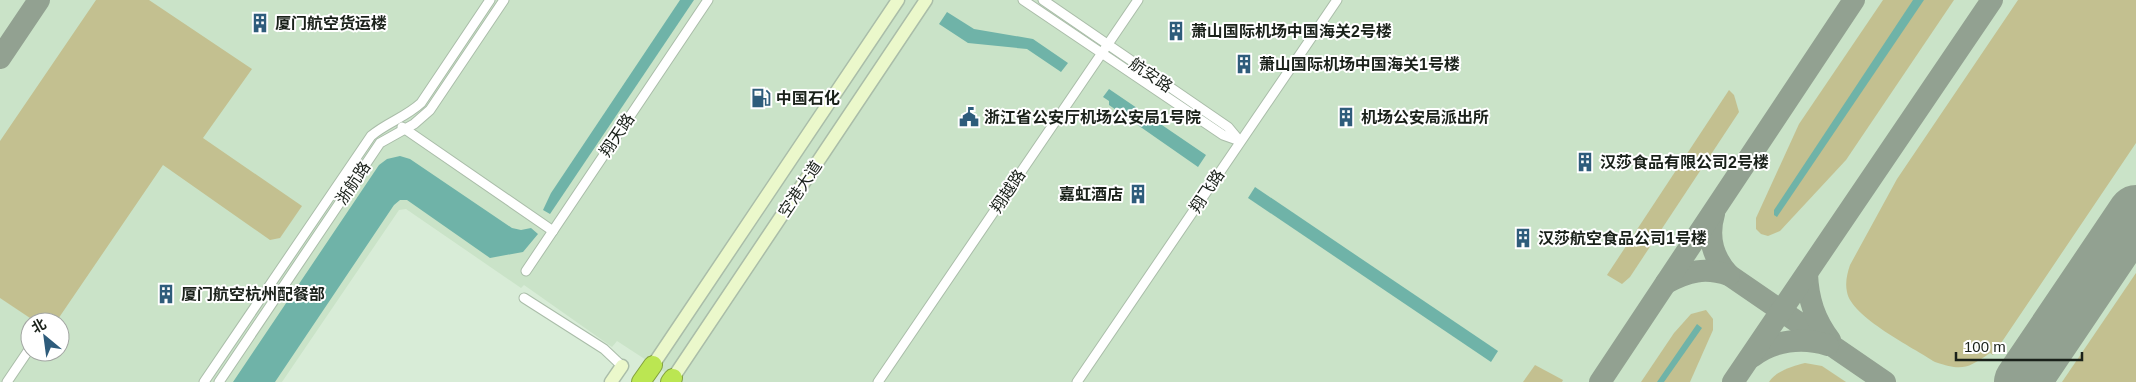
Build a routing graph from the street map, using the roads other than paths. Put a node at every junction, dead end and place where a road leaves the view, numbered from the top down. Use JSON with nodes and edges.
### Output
{"nodes":[{"id":1,"x":490,"y":0,"type":"edge"},
{"id":2,"x":504,"y":0,"type":"edge"},
{"id":3,"x":708,"y":0,"type":"edge"},
{"id":4,"x":898,"y":0,"type":"edge"},
{"id":5,"x":926,"y":0,"type":"edge"},
{"id":6,"x":1023,"y":0,"type":"edge"},
{"id":7,"x":1043,"y":0,"type":"edge"},
{"id":8,"x":1138,"y":0,"type":"edge"},
{"id":9,"x":1338,"y":0,"type":"edge"},
{"id":10,"x":1108,"y":46,"type":"junction"},
{"id":11,"x":1102,"y":54,"type":"junction"},
{"id":12,"x":393,"y":122,"type":"junction"},
{"id":13,"x":405,"y":129,"type":"junction"},
{"id":14,"x":1240,"y":141,"type":"junction"},
{"id":15,"x":553,"y":231,"type":"junction"},
{"id":16,"x":526,"y":271,"type":"dead end"},
{"id":17,"x":524,"y":298,"type":"dead end"},
{"id":18,"x":21,"y":362,"type":"edge"},
{"id":19,"x":654,"y":364,"type":"joint"},
{"id":20,"x":622,"y":366,"type":"joint"},
{"id":21,"x":672,"y":380,"type":"edge"},
{"id":22,"x":7,"y":382,"type":"edge"},
{"id":23,"x":204,"y":382,"type":"edge"},
{"id":24,"x":219,"y":382,"type":"edge"},
{"id":25,"x":611,"y":382,"type":"edge"},
{"id":26,"x":641,"y":382,"type":"edge"},
{"id":27,"x":878,"y":382,"type":"edge"},
{"id":28,"x":1077,"y":382,"type":"edge"}],
"edges":[{"from":1,"to":12,"type":"street","name":"浙航路"},
{"from":2,"to":13,"type":"street","name":"浙航路"},
{"from":3,"to":15,"type":"street","name":"翔天路"},
{"from":4,"to":19,"type":"main road","name":"空港大道"},
{"from":5,"to":21,"type":"main road","name":"空港大道"},
{"from":6,"to":11,"type":"street","name":"航安路"},
{"from":7,"to":10,"type":"street","name":"航安路"},
{"from":8,"to":10,"type":"street","name":"翔越路"},
{"from":9,"to":14,"type":"street","name":"翔飞路"},
{"from":10,"to":11,"type":"street","name":"翔越路"},
{"from":10,"to":14,"type":"street","name":"航安路"},
{"from":11,"to":14,"type":"street","name":"航安路"},
{"from":11,"to":27,"type":"street","name":"翔越路"},
{"from":12,"to":13,"type":"street"},
{"from":12,"to":23,"type":"street","name":"浙航路"},
{"from":13,"to":15,"type":"street"},
{"from":13,"to":24,"type":"street","name":"浙航路"},
{"from":14,"to":28,"type":"street","name":"翔飞路"},
{"from":15,"to":16,"type":"street","name":"翔天路"},
{"from":17,"to":20,"type":"street"},
{"from":18,"to":22,"type":"street"},
{"from":19,"to":26,"type":"highway"},
{"from":20,"to":25,"type":"main road"}]}
